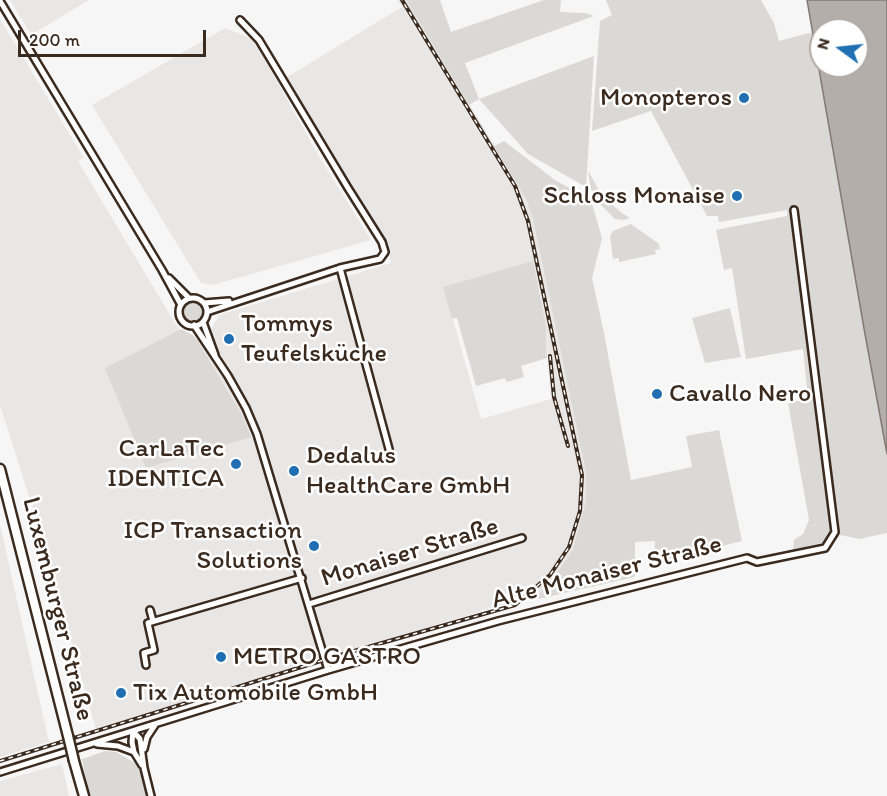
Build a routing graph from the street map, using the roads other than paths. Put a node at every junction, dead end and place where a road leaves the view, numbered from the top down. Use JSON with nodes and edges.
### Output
{"nodes":[{"id":1,"x":0,"y":2,"type":"edge"},
{"id":2,"x":240,"y":20,"type":"dead end"},
{"id":3,"x":794,"y":210,"type":"dead end"},
{"id":4,"x":339,"y":268,"type":"junction"},
{"id":5,"x":162,"y":270,"type":"junction"},
{"id":6,"x":189,"y":298,"type":"junction"},
{"id":7,"x":236,"y":301,"type":"junction"},
{"id":8,"x":204,"y":303,"type":"junction"},
{"id":9,"x":181,"y":305,"type":"junction"},
{"id":10,"x":207,"y":312,"type":"junction"},
{"id":11,"x":202,"y":322,"type":"junction"},
{"id":12,"x":194,"y":325,"type":"junction"},
{"id":13,"x":218,"y":362,"type":"junction"},
{"id":14,"x":389,"y":449,"type":"dead end"},
{"id":15,"x":0,"y":469,"type":"edge"},
{"id":16,"x":522,"y":538,"type":"dead end"},
{"id":17,"x":302,"y":578,"type":"junction"},
{"id":18,"x":309,"y":604,"type":"junction"},
{"id":19,"x":150,"y":609,"type":"dead end"},
{"id":20,"x":153,"y":621,"type":"junction"},
{"id":21,"x":144,"y":653,"type":"junction"},
{"id":22,"x":136,"y":654,"type":"dead end"},
{"id":23,"x":146,"y":665,"type":"dead end"},
{"id":24,"x":328,"y":670,"type":"junction"},
{"id":25,"x":156,"y":723,"type":"junction"},
{"id":26,"x":134,"y":730,"type":"junction"},
{"id":27,"x":92,"y":743,"type":"junction"},
{"id":28,"x":134,"y":752,"type":"junction"},
{"id":29,"x":143,"y":752,"type":"junction"},
{"id":30,"x":144,"y":768,"type":"junction"},
{"id":31,"x":0,"y":772,"type":"edge"},
{"id":32,"x":84,"y":796,"type":"edge"},
{"id":33,"x":152,"y":796,"type":"edge"}],
"edges":[{"from":1,"to":5,"type":"street"},
{"from":2,"to":4,"type":"street"},
{"from":3,"to":24,"type":"street","name":"Alte Monaiser Straße"},
{"from":4,"to":7,"type":"street"},
{"from":4,"to":14,"type":"street"},
{"from":5,"to":6,"type":"street"},
{"from":5,"to":9,"type":"street"},
{"from":6,"to":8,"type":"street"},
{"from":6,"to":9,"type":"street"},
{"from":7,"to":8,"type":"street"},
{"from":7,"to":10,"type":"street"},
{"from":8,"to":10,"type":"street"},
{"from":9,"to":12,"type":"street"},
{"from":10,"to":11,"type":"street"},
{"from":11,"to":12,"type":"street"},
{"from":11,"to":13,"type":"street","name":"Monaiser Straße"},
{"from":12,"to":13,"type":"street","name":"Monaiser Straße"},
{"from":13,"to":17,"type":"street","name":"Monaiser Straße"},
{"from":15,"to":32,"type":"main road","name":"Luxemburger Straße","bridge":true},
{"from":16,"to":18,"type":"street","name":"Monaiser Straße"},
{"from":17,"to":18,"type":"street","name":"Monaiser Straße"},
{"from":17,"to":20,"type":"street","name":"Monaiser Straße"},
{"from":18,"to":24,"type":"street","name":"Monaiser Straße"},
{"from":19,"to":20,"type":"street"},
{"from":20,"to":21,"type":"street"},
{"from":21,"to":22,"type":"street"},
{"from":21,"to":23,"type":"street"},
{"from":24,"to":25,"type":"street","name":"Alte Monaiser Straße"},
{"from":25,"to":26,"type":"street","name":"Alte Monaiser Straße"},
{"from":25,"to":29,"type":"street"},
{"from":26,"to":27,"type":"street","name":"Alte Monaiser Straße"},
{"from":26,"to":28,"type":"street"},
{"from":26,"to":29,"type":"street"},
{"from":27,"to":28,"type":"street"},
{"from":27,"to":31,"type":"street","name":"Alte Monaiser Straße"},
{"from":28,"to":30,"type":"street"},
{"from":29,"to":30,"type":"street"},
{"from":30,"to":33,"type":"street"}]}
